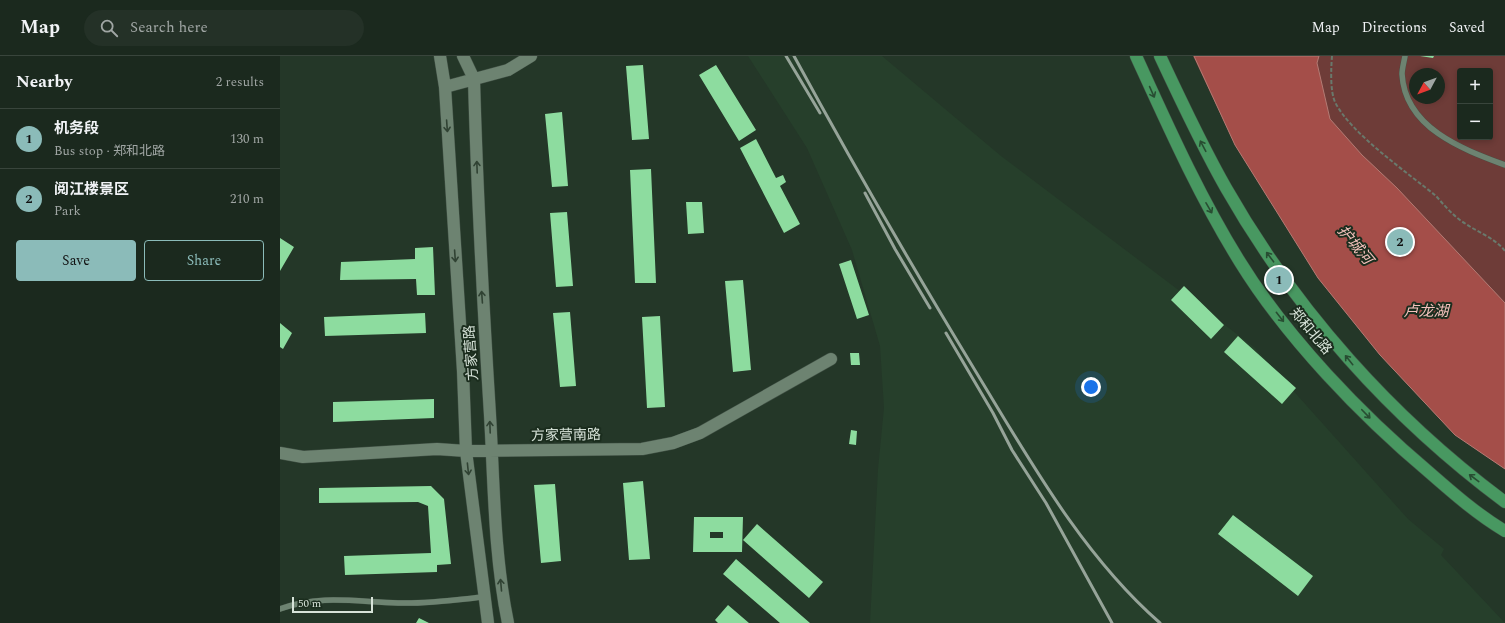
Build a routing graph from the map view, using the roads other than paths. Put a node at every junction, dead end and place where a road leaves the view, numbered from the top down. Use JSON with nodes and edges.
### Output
{"nodes":[{"id":1,"x":440,"y":56,"type":"edge"},
{"id":2,"x":463,"y":56,"type":"edge"},
{"id":3,"x":531,"y":56,"type":"edge"},
{"id":4,"x":1136,"y":56,"type":"edge"},
{"id":5,"x":1160,"y":56,"type":"edge"},
{"id":6,"x":1405,"y":56,"type":"edge"},
{"id":7,"x":474,"y":79,"type":"junction"},
{"id":8,"x":446,"y":87,"type":"junction"},
{"id":9,"x":1505,"y":165,"type":"edge"},
{"id":10,"x":831,"y":359,"type":"dead end"},
{"id":11,"x":466,"y":451,"type":"junction"},
{"id":12,"x":491,"y":451,"type":"junction"},
{"id":13,"x":280,"y":453,"type":"edge"},
{"id":14,"x":1505,"y":502,"type":"edge"},
{"id":15,"x":1505,"y":532,"type":"edge"},
{"id":16,"x":484,"y":597,"type":"junction"},
{"id":17,"x":280,"y":609,"type":"edge"},
{"id":18,"x":488,"y":623,"type":"edge"},
{"id":19,"x":508,"y":623,"type":"edge"}],
"edges":[{"from":1,"to":8,"type":"main road","name":"方家营路"},
{"from":2,"to":7,"type":"main road"},
{"from":3,"to":7,"type":"main road"},
{"from":4,"to":15,"type":"main road","name":"郑和北路","one_way":true},
{"from":14,"to":5,"type":"main road","name":"郑和北路","one_way":true},
{"from":6,"to":9,"type":"lane"},
{"from":7,"to":8,"type":"main road"},
{"from":12,"to":7,"type":"main road","name":"方家营路","one_way":true},
{"from":8,"to":11,"type":"main road","name":"方家营路","one_way":true},
{"from":10,"to":12,"type":"main road","name":"方家营南路"},
{"from":11,"to":12,"type":"main road","name":"方家营南路"},
{"from":11,"to":13,"type":"main road","name":"方家营南路"},
{"from":11,"to":16,"type":"main road","name":"方家营路","one_way":true},
{"from":19,"to":12,"type":"main road","name":"方家营路","one_way":true},
{"from":16,"to":17,"type":"lane"},
{"from":16,"to":18,"type":"main road","name":"方家营路"}]}
